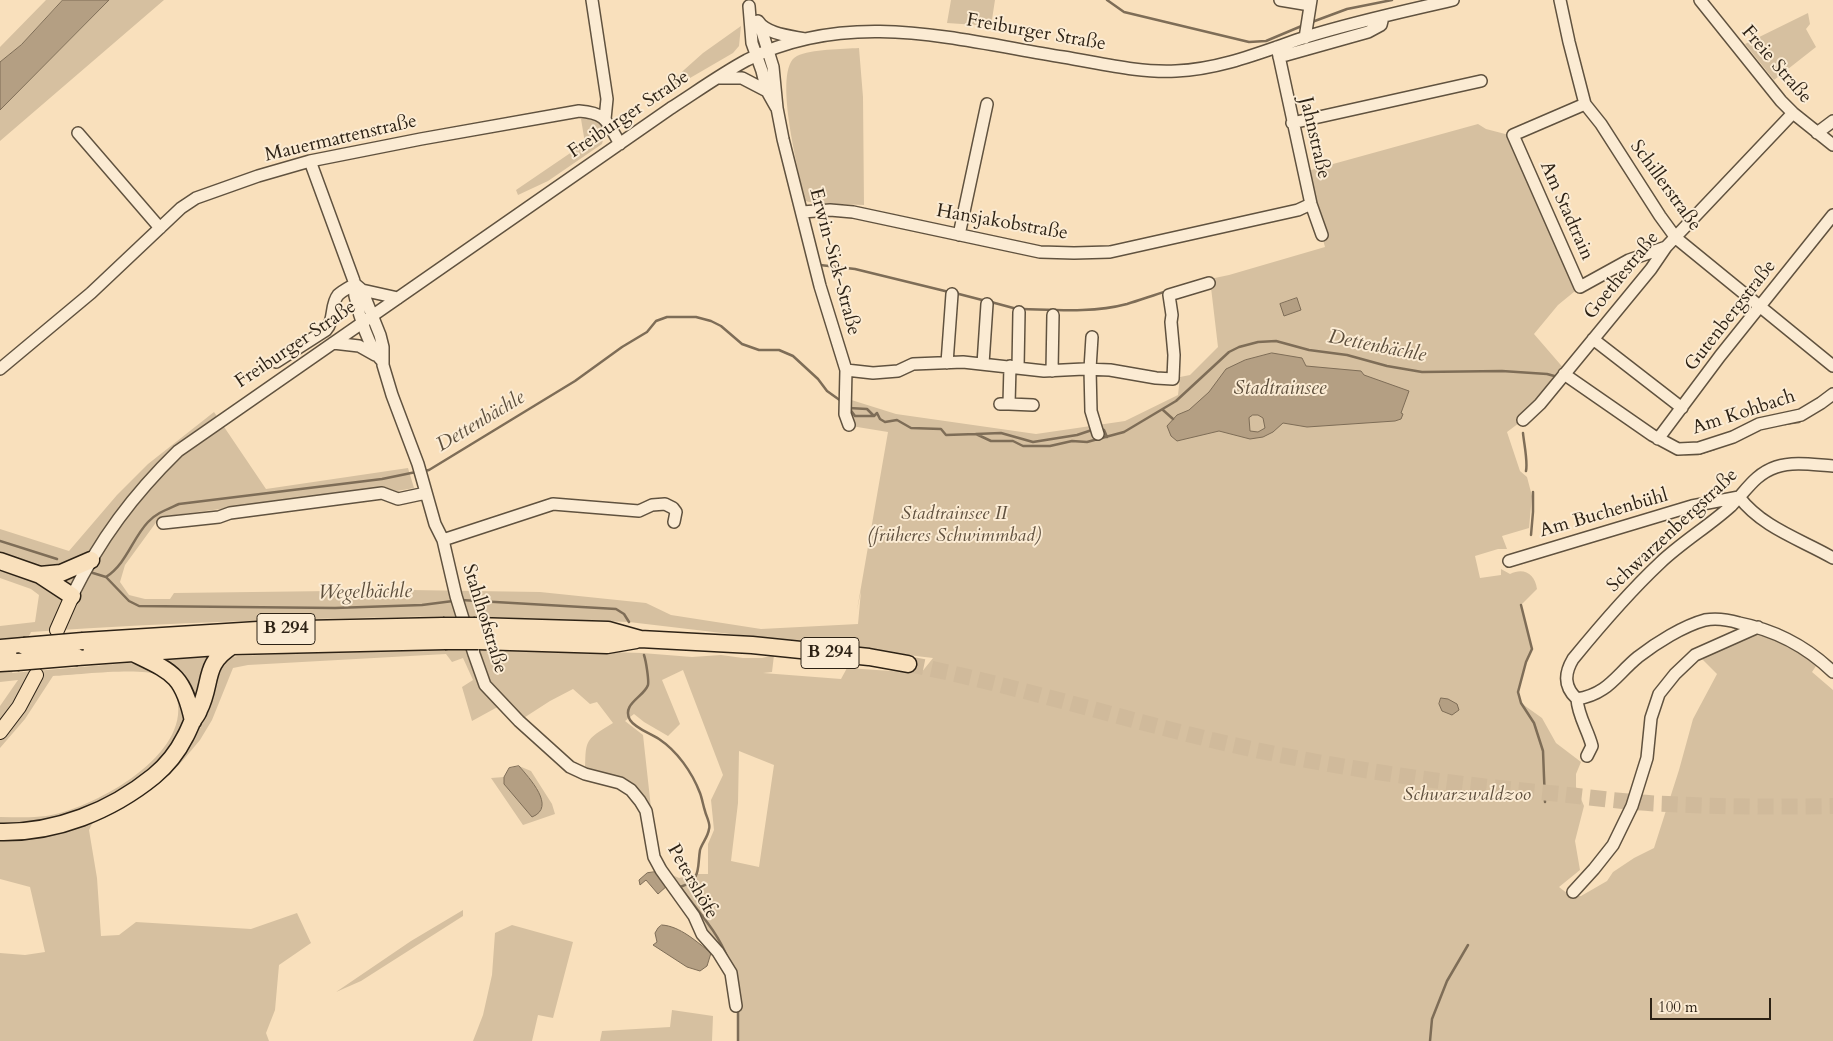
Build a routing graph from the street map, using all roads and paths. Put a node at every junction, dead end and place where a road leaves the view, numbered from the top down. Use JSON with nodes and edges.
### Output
{"nodes":[{"id":1,"x":592,"y":0,"type":"edge"},
{"id":2,"x":1280,"y":0,"type":"edge"},
{"id":3,"x":1453,"y":0,"type":"edge"},
{"id":4,"x":1560,"y":0,"type":"edge"},
{"id":5,"x":1700,"y":0,"type":"edge"},
{"id":6,"x":1437,"y":2,"type":"edge"},
{"id":7,"x":748,"y":3,"type":"edge"},
{"id":8,"x":1309,"y":7,"type":"edge"},
{"id":9,"x":1383,"y":17,"type":"junction"},
{"id":10,"x":760,"y":25,"type":"junction"},
{"id":11,"x":1305,"y":34,"type":"junction"},
{"id":12,"x":806,"y":39,"type":"junction"},
{"id":13,"x":769,"y":51,"type":"junction"},
{"id":14,"x":1278,"y":52,"type":"junction"},
{"id":15,"x":757,"y":56,"type":"junction"},
{"id":16,"x":718,"y":78,"type":"junction"},
{"id":17,"x":1481,"y":81,"type":"dead end"},
{"id":18,"x":767,"y":91,"type":"junction"},
{"id":19,"x":987,"y":104,"type":"dead end"},
{"id":20,"x":1585,"y":104,"type":"junction"},
{"id":21,"x":777,"y":108,"type":"junction"},
{"id":22,"x":1793,"y":113,"type":"junction"},
{"id":23,"x":605,"y":119,"type":"junction"},
{"id":24,"x":1833,"y":122,"type":"edge"},
{"id":25,"x":1292,"y":123,"type":"junction"},
{"id":26,"x":78,"y":133,"type":"dead end"},
{"id":27,"x":1817,"y":133,"type":"junction"},
{"id":28,"x":620,"y":144,"type":"junction"},
{"id":29,"x":1833,"y":145,"type":"edge"},
{"id":30,"x":310,"y":161,"type":"junction"},
{"id":31,"x":1311,"y":204,"type":"junction"},
{"id":32,"x":802,"y":212,"type":"junction"},
{"id":33,"x":1833,"y":215,"type":"edge"},
{"id":34,"x":160,"y":228,"type":"junction"},
{"id":35,"x":1322,"y":234,"type":"dead end"},
{"id":36,"x":959,"y":235,"type":"junction"},
{"id":37,"x":1676,"y":238,"type":"junction"},
{"id":38,"x":1666,"y":247,"type":"junction"},
{"id":39,"x":1209,"y":283,"type":"dead end"},
{"id":40,"x":359,"y":287,"type":"junction"},
{"id":41,"x":952,"y":294,"type":"dead end"},
{"id":42,"x":398,"y":298,"type":"junction"},
{"id":43,"x":987,"y":304,"type":"dead end"},
{"id":44,"x":1760,"y":307,"type":"junction"},
{"id":45,"x":1019,"y":312,"type":"dead end"},
{"id":46,"x":1053,"y":315,"type":"dead end"},
{"id":47,"x":368,"y":319,"type":"junction"},
{"id":48,"x":1092,"y":337,"type":"dead end"},
{"id":49,"x":1593,"y":339,"type":"junction"},
{"id":50,"x":333,"y":343,"type":"junction"},
{"id":51,"x":379,"y":358,"type":"junction"},
{"id":52,"x":276,"y":362,"type":"dead end"},
{"id":53,"x":947,"y":363,"type":"junction"},
{"id":54,"x":983,"y":364,"type":"junction"},
{"id":55,"x":1833,"y":366,"type":"edge"},
{"id":56,"x":1014,"y":367,"type":"junction"},
{"id":57,"x":0,"y":369,"type":"edge"},
{"id":58,"x":1090,"y":369,"type":"junction"},
{"id":59,"x":846,"y":370,"type":"junction"},
{"id":60,"x":1052,"y":371,"type":"junction"},
{"id":61,"x":1562,"y":377,"type":"junction"},
{"id":62,"x":1833,"y":394,"type":"edge"},
{"id":63,"x":1033,"y":405,"type":"dead end"},
{"id":64,"x":1682,"y":408,"type":"junction"},
{"id":65,"x":1523,"y":420,"type":"dead end"},
{"id":66,"x":849,"y":426,"type":"dead end"},
{"id":67,"x":1098,"y":434,"type":"dead end"},
{"id":68,"x":1658,"y":439,"type":"junction"},
{"id":69,"x":1833,"y":466,"type":"edge"},
{"id":70,"x":426,"y":493,"type":"junction"},
{"id":71,"x":1739,"y":497,"type":"junction"},
{"id":72,"x":674,"y":522,"type":"dead end"},
{"id":73,"x":163,"y":523,"type":"dead end"},
{"id":74,"x":442,"y":540,"type":"junction"},
{"id":75,"x":1833,"y":558,"type":"edge"},
{"id":76,"x":91,"y":560,"type":"junction"},
{"id":77,"x":0,"y":561,"type":"edge"},
{"id":78,"x":1509,"y":561,"type":"dead end"},
{"id":79,"x":46,"y":574,"type":"junction"},
{"id":80,"x":74,"y":591,"type":"junction"},
{"id":81,"x":1758,"y":627,"type":"junction"},
{"id":82,"x":57,"y":630,"type":"dead end"},
{"id":83,"x":444,"y":634,"type":"junction"},
{"id":84,"x":232,"y":646,"type":"junction"},
{"id":85,"x":0,"y":648,"type":"edge"},
{"id":86,"x":131,"y":652,"type":"junction"},
{"id":87,"x":0,"y":664,"type":"edge"},
{"id":88,"x":908,"y":664,"type":"tunnel mouth"},
{"id":89,"x":1833,"y":672,"type":"edge"},
{"id":90,"x":36,"y":675,"type":"dead end"},
{"id":91,"x":1577,"y":699,"type":"junction"},
{"id":92,"x":192,"y":721,"type":"junction"},
{"id":93,"x":0,"y":732,"type":"edge"},
{"id":94,"x":1587,"y":756,"type":"dead end"},
{"id":95,"x":585,"y":774,"type":"joint"},
{"id":96,"x":0,"y":832,"type":"edge"},
{"id":97,"x":1573,"y":892,"type":"dead end"},
{"id":98,"x":736,"y":1006,"type":"dead end"}],
"edges":[{"from":1,"to":23,"type":"street"},
{"from":2,"to":8,"type":"street"},
{"from":3,"to":6,"type":"street","name":"Freiburger Straße"},
{"from":4,"to":20,"type":"street","name":"Schillerstraße"},
{"from":5,"to":22,"type":"street","name":"Freie Straße"},
{"from":6,"to":9,"type":"street","name":"Freiburger Straße"},
{"from":7,"to":10,"type":"street","name":"Erwin-Sick-Straße"},
{"from":7,"to":15,"type":"street","name":"Erwin-Sick-Straße"},
{"from":8,"to":11,"type":"street"},
{"from":9,"to":11,"type":"street","name":"Freiburger Straße"},
{"from":9,"to":14,"type":"street","name":"Freiburger Straße"},
{"from":10,"to":12,"type":"street"},
{"from":10,"to":13,"type":"street","name":"Erwin-Sick-Straße"},
{"from":11,"to":14,"type":"street","name":"Freiburger Straße"},
{"from":12,"to":13,"type":"street","name":"Freiburger Straße"},
{"from":12,"to":14,"type":"street","name":"Freiburger Straße"},
{"from":13,"to":15,"type":"street","name":"Freiburger Straße"},
{"from":13,"to":21,"type":"street","name":"Erwin-Sick-Straße"},
{"from":14,"to":25,"type":"street","name":"Jahnstraße"},
{"from":15,"to":16,"type":"street","name":"Freiburger Straße"},
{"from":15,"to":18,"type":"street","name":"Erwin-Sick-Straße"},
{"from":16,"to":18,"type":"street"},
{"from":16,"to":28,"type":"street","name":"Freiburger Straße"},
{"from":17,"to":25,"type":"street"},
{"from":18,"to":21,"type":"street","name":"Erwin-Sick-Straße"},
{"from":19,"to":36,"type":"street"},
{"from":20,"to":37,"type":"street","name":"Schillerstraße"},
{"from":20,"to":38,"type":"street","name":"Am Stadtrain"},
{"from":21,"to":32,"type":"street","name":"Erwin-Sick-Straße"},
{"from":22,"to":27,"type":"street","name":"Freie Straße"},
{"from":22,"to":37,"type":"street","name":"Goethestraße"},
{"from":23,"to":28,"type":"street"},
{"from":23,"to":30,"type":"street","name":"Mauermattenstraße"},
{"from":24,"to":27,"type":"street"},
{"from":25,"to":31,"type":"street","name":"Jahnstraße"},
{"from":26,"to":34,"type":"street"},
{"from":27,"to":29,"type":"street","name":"Freie Straße"},
{"from":28,"to":42,"type":"street","name":"Freiburger Straße"},
{"from":30,"to":34,"type":"street","name":"Mauermattenstraße"},
{"from":30,"to":40,"type":"street","name":"Stahlhofstraße"},
{"from":31,"to":35,"type":"street","name":"Jahnstraße"},
{"from":31,"to":36,"type":"street","name":"Hansjakobstraße"},
{"from":32,"to":36,"type":"street","name":"Hansjakobstraße"},
{"from":32,"to":59,"type":"street","name":"Erwin-Sick-Straße"},
{"from":33,"to":44,"type":"street","name":"Gutenbergstraße"},
{"from":34,"to":57,"type":"street","name":"Mauermattenstraße"},
{"from":37,"to":38,"type":"street","name":"Goethestraße"},
{"from":37,"to":44,"type":"street","name":"Schillerstraße"},
{"from":38,"to":49,"type":"street","name":"Goethestraße"},
{"from":39,"to":58,"type":"street"},
{"from":40,"to":42,"type":"street"},
{"from":40,"to":47,"type":"street","name":"Stahlhofstraße"},
{"from":40,"to":52,"type":"street"},
{"from":41,"to":53,"type":"street"},
{"from":42,"to":47,"type":"street","name":"Freiburger Straße"},
{"from":43,"to":54,"type":"street"},
{"from":44,"to":55,"type":"street","name":"Schillerstraße"},
{"from":44,"to":64,"type":"street","name":"Gutenbergstraße"},
{"from":45,"to":56,"type":"street"},
{"from":46,"to":60,"type":"street"},
{"from":47,"to":50,"type":"street","name":"Freiburger Straße"},
{"from":47,"to":51,"type":"street","name":"Stahlhofstraße"},
{"from":48,"to":58,"type":"street"},
{"from":49,"to":61,"type":"street","name":"Goethestraße"},
{"from":49,"to":64,"type":"street"},
{"from":50,"to":51,"type":"street"},
{"from":50,"to":76,"type":"street","name":"Freiburger Straße"},
{"from":51,"to":70,"type":"street","name":"Stahlhofstraße"},
{"from":53,"to":54,"type":"street"},
{"from":53,"to":59,"type":"street"},
{"from":54,"to":56,"type":"street"},
{"from":56,"to":60,"type":"street"},
{"from":56,"to":63,"type":"street"},
{"from":58,"to":60,"type":"street"},
{"from":58,"to":67,"type":"street"},
{"from":59,"to":66,"type":"street","name":"Erwin-Sick-Straße"},
{"from":61,"to":65,"type":"street","name":"Goethestraße"},
{"from":61,"to":68,"type":"street","name":"Am Kohbach"},
{"from":62,"to":68,"type":"street","name":"Am Kohbach"},
{"from":64,"to":68,"type":"street","name":"Gutenbergstraße"},
{"from":69,"to":71,"type":"street","name":"Schwarzenbergstraße"},
{"from":70,"to":73,"type":"street"},
{"from":70,"to":74,"type":"street","name":"Stahlhofstraße"},
{"from":71,"to":75,"type":"street"},
{"from":71,"to":78,"type":"street","name":"Am Buchenbühl"},
{"from":71,"to":91,"type":"street","name":"Schwarzenbergstraße"},
{"from":72,"to":74,"type":"street"},
{"from":74,"to":95,"type":"street","name":"Stahlhofstraße"},
{"from":76,"to":79,"type":"highway"},
{"from":76,"to":80,"type":"street","name":"Freiburger Straße"},
{"from":77,"to":79,"type":"highway"},
{"from":79,"to":80,"type":"highway"},
{"from":80,"to":82,"type":"main road","name":"Freiburger Straße"},
{"from":81,"to":89,"type":"street"},
{"from":81,"to":91,"type":"street"},
{"from":81,"to":97,"type":"street"},
{"from":83,"to":84,"type":"highway","number":"B 294"},
{"from":83,"to":85,"type":"highway","number":"B 294","bridge":true},
{"from":83,"to":88,"type":"highway","number":"B 294","bridge":true},
{"from":84,"to":86,"type":"highway","number":"B 294"},
{"from":84,"to":92,"type":"highway"},
{"from":86,"to":87,"type":"highway","number":"B 294","bridge":true},
{"from":86,"to":92,"type":"highway"},
{"from":90,"to":93,"type":"main road"},
{"from":91,"to":94,"type":"street","name":"Schwarzenbergstraße"},
{"from":92,"to":96,"type":"highway"},
{"from":95,"to":98,"type":"street","name":"Petershöfe"}]}
